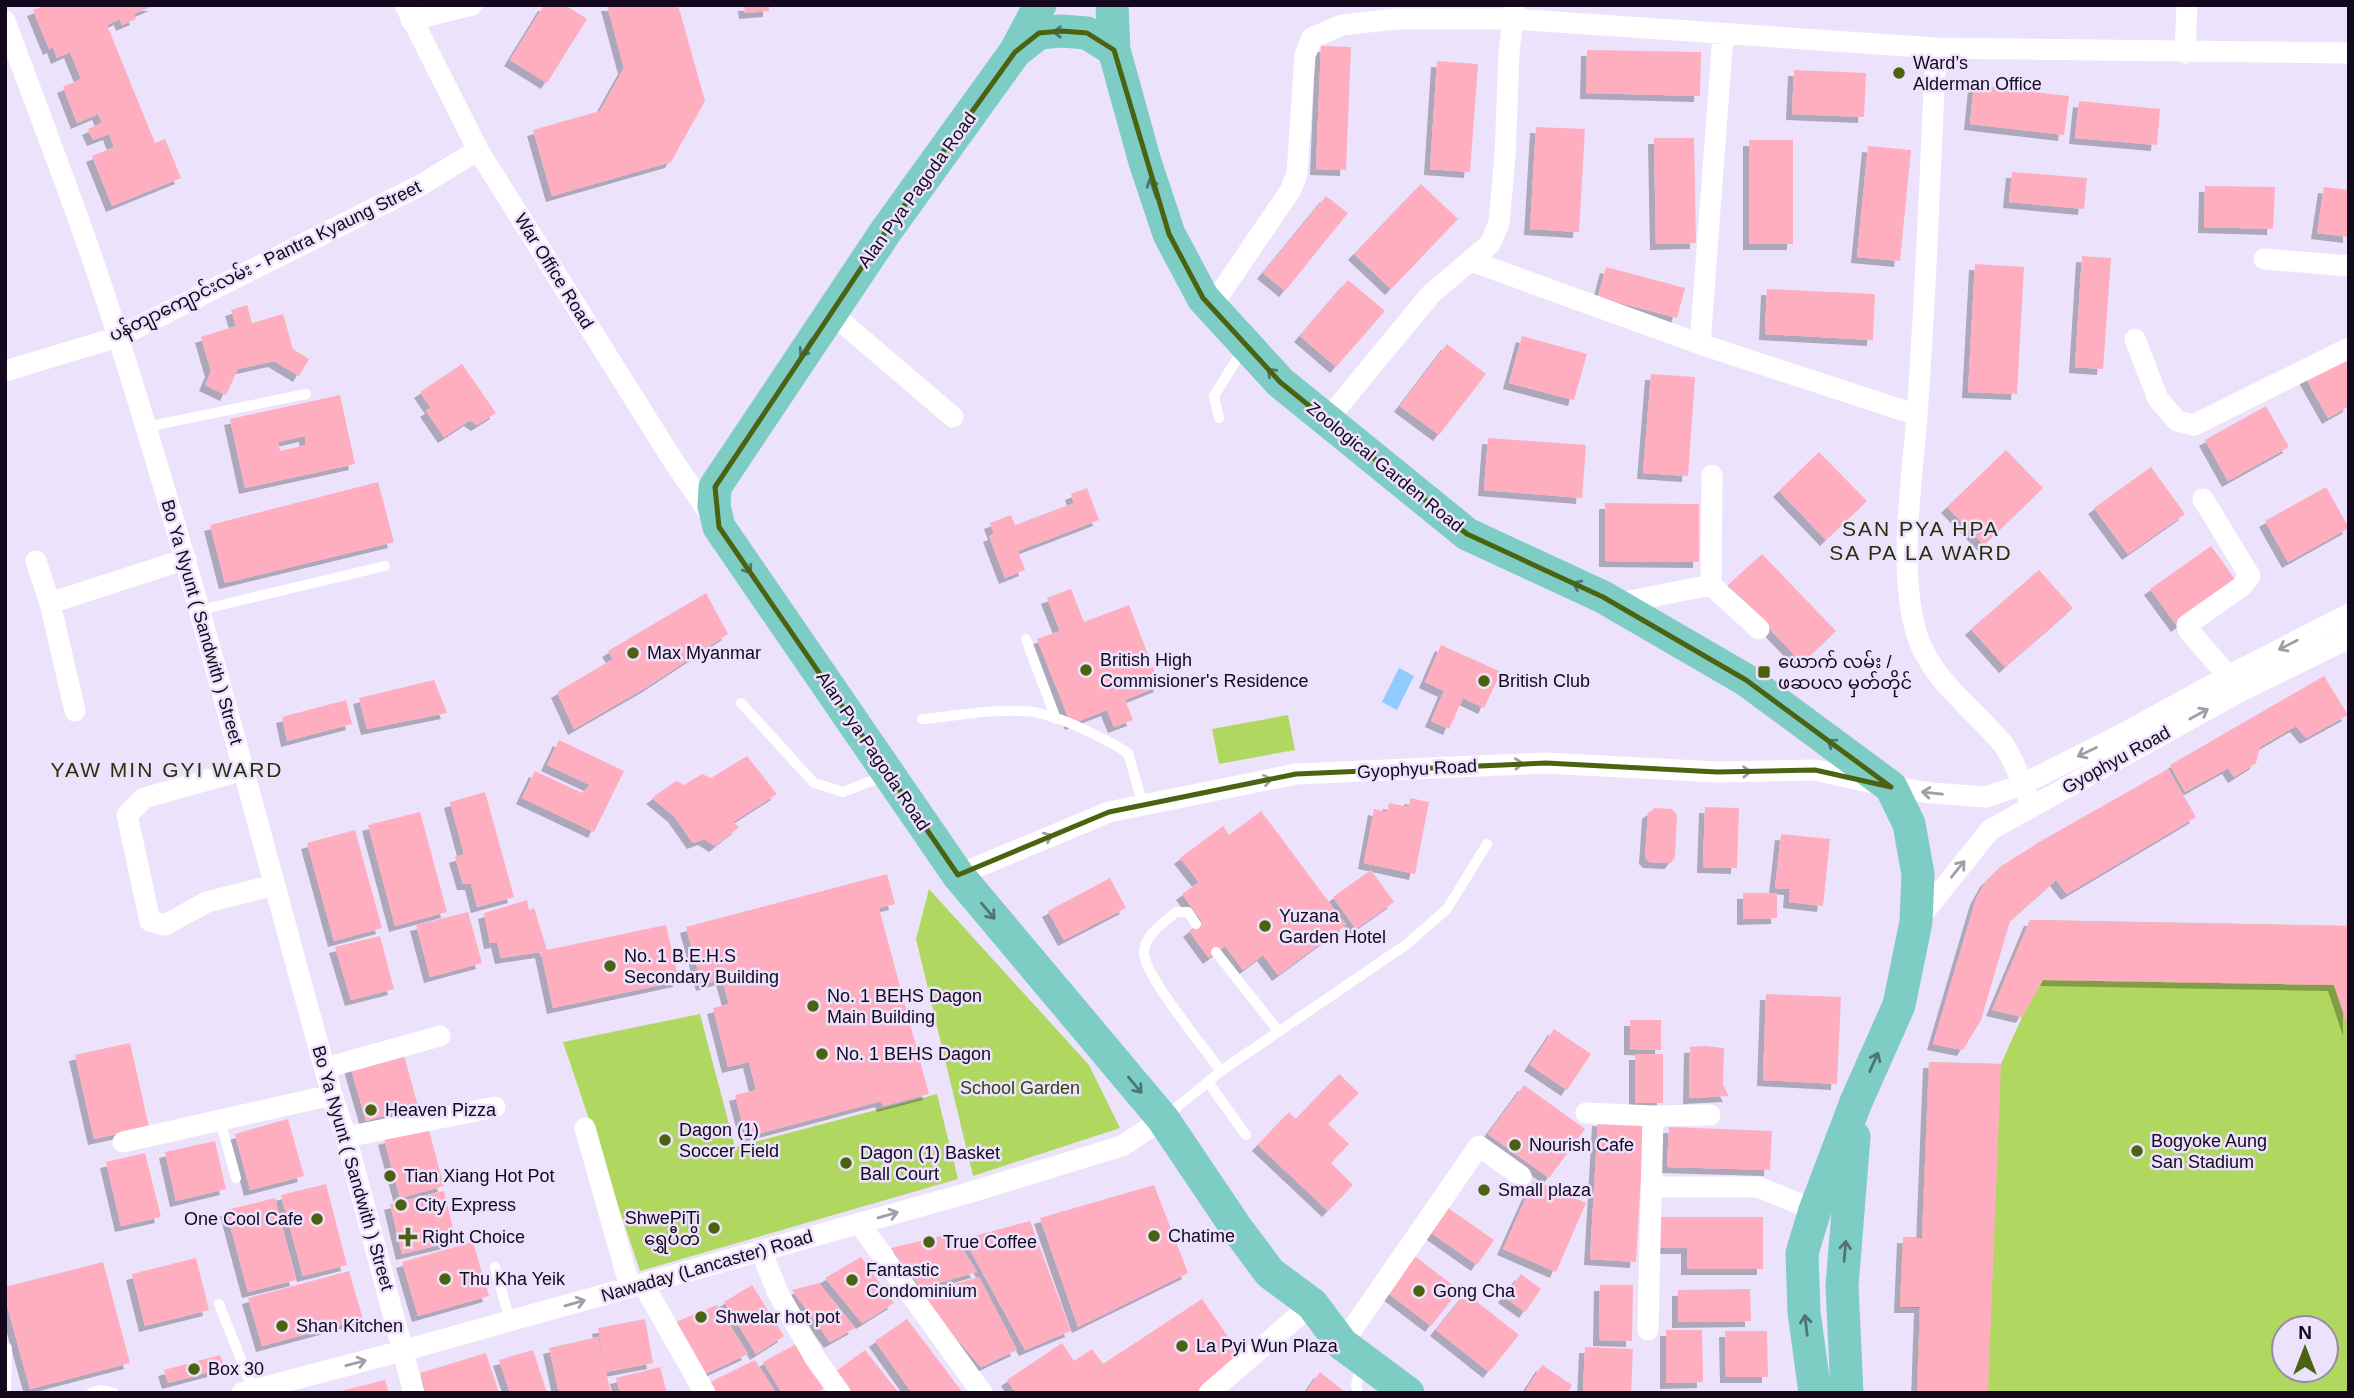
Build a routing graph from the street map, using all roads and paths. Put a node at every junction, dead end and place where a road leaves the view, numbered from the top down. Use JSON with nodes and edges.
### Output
{"nodes":[{"id":1,"x":471,"y":5,"type":"edge"},
{"id":2,"x":1040,"y":5,"type":"edge"},
{"id":3,"x":1112,"y":5,"type":"edge"},
{"id":4,"x":2187,"y":5,"type":"edge"},
{"id":5,"x":1514,"y":12,"type":"edge"},
{"id":6,"x":408,"y":13,"type":"edge"},
{"id":7,"x":5,"y":22,"type":"edge"},
{"id":8,"x":1723,"y":35,"type":"junction"},
{"id":9,"x":1936,"y":48,"type":"junction"},
{"id":10,"x":1114,"y":50,"type":"junction"},
{"id":11,"x":1015,"y":52,"type":"junction"},
{"id":12,"x":2185,"y":53,"type":"junction"},
{"id":13,"x":2349,"y":53,"type":"edge"},
{"id":14,"x":478,"y":150,"type":"junction"},
{"id":15,"x":2264,"y":258,"type":"dead end"},
{"id":16,"x":1471,"y":261,"type":"junction"},
{"id":17,"x":2349,"y":266,"type":"edge"},
{"id":18,"x":1211,"y":307,"type":"junction"},
{"id":19,"x":830,"y":312,"type":"junction"},
{"id":20,"x":118,"y":337,"type":"junction"},
{"id":21,"x":2135,"y":339,"type":"dead end"},
{"id":22,"x":1700,"y":344,"type":"junction"},
{"id":23,"x":1246,"y":345,"type":"junction"},
{"id":24,"x":2349,"y":348,"type":"edge"},
{"id":25,"x":5,"y":371,"type":"edge"},
{"id":26,"x":306,"y":394,"type":"dead end"},
{"id":27,"x":1917,"y":415,"type":"junction"},
{"id":28,"x":953,"y":418,"type":"dead end"},
{"id":29,"x":1219,"y":418,"type":"dead end"},
{"id":30,"x":1327,"y":420,"type":"junction"},
{"id":31,"x":146,"y":427,"type":"junction"},
{"id":32,"x":1712,"y":475,"type":"dead end"},
{"id":33,"x":2203,"y":499,"type":"dead end"},
{"id":34,"x":719,"y":527,"type":"junction"},
{"id":35,"x":186,"y":559,"type":"junction"},
{"id":36,"x":36,"y":561,"type":"dead end"},
{"id":37,"x":386,"y":566,"type":"dead end"},
{"id":38,"x":1711,"y":585,"type":"junction"},
{"id":39,"x":50,"y":603,"type":"junction"},
{"id":40,"x":1614,"y":604,"type":"junction"},
{"id":41,"x":200,"y":610,"type":"junction"},
{"id":42,"x":2349,"y":614,"type":"edge"},
{"id":43,"x":1759,"y":629,"type":"dead end"},
{"id":44,"x":2349,"y":638,"type":"edge"},
{"id":45,"x":1026,"y":639,"type":"dead end"},
{"id":46,"x":2228,"y":676,"type":"junction"},
{"id":47,"x":741,"y":703,"type":"dead end"},
{"id":48,"x":75,"y":711,"type":"dead end"},
{"id":49,"x":922,"y":719,"type":"dead end"},
{"id":50,"x":1056,"y":719,"type":"junction"},
{"id":51,"x":244,"y":770,"type":"junction"},
{"id":52,"x":888,"y":774,"type":"junction"},
{"id":53,"x":2021,"y":785,"type":"junction"},
{"id":54,"x":1891,"y":787,"type":"junction"},
{"id":55,"x":1143,"y":805,"type":"junction"},
{"id":56,"x":2032,"y":806,"type":"junction"},
{"id":57,"x":1487,"y":844,"type":"dead end"},
{"id":58,"x":958,"y":875,"type":"junction"},
{"id":59,"x":274,"y":885,"type":"junction"},
{"id":60,"x":1916,"y":922,"type":"junction"},
{"id":61,"x":1196,"y":924,"type":"dead end"},
{"id":62,"x":1216,"y":952,"type":"dead end"},
{"id":63,"x":1279,"y":1032,"type":"junction"},
{"id":64,"x":440,"y":1036,"type":"dead end"},
{"id":65,"x":325,"y":1068,"type":"junction"},
{"id":66,"x":1221,"y":1071,"type":"junction"},
{"id":67,"x":1208,"y":1082,"type":"junction"},
{"id":68,"x":332,"y":1095,"type":"junction"},
{"id":69,"x":1856,"y":1102,"type":"junction"},
{"id":70,"x":495,"y":1107,"type":"dead end"},
{"id":71,"x":1586,"y":1113,"type":"dead end"},
{"id":72,"x":1710,"y":1115,"type":"dead end"},
{"id":73,"x":1653,"y":1116,"type":"junction"},
{"id":74,"x":1163,"y":1119,"type":"junction"},
{"id":75,"x":220,"y":1120,"type":"junction"},
{"id":76,"x":585,"y":1128,"type":"dead end"},
{"id":77,"x":1246,"y":1135,"type":"dead end"},
{"id":78,"x":346,"y":1138,"type":"junction"},
{"id":79,"x":123,"y":1142,"type":"dead end"},
{"id":80,"x":1521,"y":1176,"type":"dead end"},
{"id":81,"x":236,"y":1178,"type":"dead end"},
{"id":82,"x":1652,"y":1187,"type":"junction"},
{"id":83,"x":1815,"y":1210,"type":"junction"},
{"id":84,"x":859,"y":1223,"type":"junction"},
{"id":85,"x":761,"y":1251,"type":"junction"},
{"id":86,"x":495,"y":1267,"type":"dead end"},
{"id":87,"x":637,"y":1286,"type":"junction"},
{"id":88,"x":219,"y":1304,"type":"dead end"},
{"id":89,"x":1311,"y":1304,"type":"junction"},
{"id":90,"x":510,"y":1321,"type":"junction"},
{"id":91,"x":1648,"y":1330,"type":"dead end"},
{"id":92,"x":7,"y":1348,"type":"dead end"},
{"id":93,"x":402,"y":1351,"type":"junction"},
{"id":94,"x":1352,"y":1351,"type":"junction"},
{"id":95,"x":323,"y":1383,"type":"edge"},
{"id":96,"x":247,"y":1391,"type":"edge"},
{"id":97,"x":6,"y":1393,"type":"edge"},
{"id":98,"x":91,"y":1393,"type":"edge"},
{"id":99,"x":114,"y":1393,"type":"edge"},
{"id":100,"x":414,"y":1393,"type":"edge"},
{"id":101,"x":705,"y":1393,"type":"edge"},
{"id":102,"x":840,"y":1393,"type":"edge"},
{"id":103,"x":982,"y":1393,"type":"edge"},
{"id":104,"x":1209,"y":1393,"type":"edge"},
{"id":105,"x":1358,"y":1393,"type":"edge"},
{"id":106,"x":1408,"y":1393,"type":"edge"},
{"id":107,"x":1815,"y":1393,"type":"edge"},
{"id":108,"x":1847,"y":1393,"type":"edge"}],
"edges":[{"from":1,"to":6,"type":"street"},
{"from":2,"to":11,"type":"main road"},
{"from":3,"to":10,"type":"main road","name":"Zoological Garden Road"},
{"from":4,"to":12,"type":"street"},
{"from":5,"to":8,"type":"street"},
{"from":5,"to":16,"type":"street"},
{"from":5,"to":18,"type":"street"},
{"from":6,"to":14,"type":"street","name":"War Office Road"},
{"from":7,"to":20,"type":"street","name":"Bo Ya Nyunt ( Sandwith ) Street"},
{"from":8,"to":9,"type":"street"},
{"from":8,"to":22,"type":"street"},
{"from":9,"to":12,"type":"street"},
{"from":9,"to":27,"type":"street"},
{"from":10,"to":11,"type":"main road","one_way":true},
{"from":18,"to":10,"type":"main road","name":"Zoological Garden Road","one_way":true},
{"from":11,"to":19,"type":"main road","name":"Alan Pya Pagoda Road"},
{"from":12,"to":13,"type":"street"},
{"from":14,"to":20,"type":"street","name":"ပန်တျာကျောင်းလမ်း - Pantra Kyaung Street"},
{"from":14,"to":34,"type":"street","name":"War Office Road"},
{"from":15,"to":17,"type":"street"},
{"from":16,"to":22,"type":"street"},
{"from":16,"to":30,"type":"street"},
{"from":18,"to":23,"type":"main road","name":"Zoological Garden Road"},
{"from":19,"to":28,"type":"street"},
{"from":19,"to":34,"type":"main road","name":"Alan Pya Pagoda Road","one_way":true},
{"from":20,"to":25,"type":"street","name":"ပန်တျာကျောင်းလမ်း - Pantra Kyaung Street"},
{"from":20,"to":31,"type":"street","name":"Bo Ya Nyunt ( Sandwith ) Street"},
{"from":21,"to":24,"type":"street"},
{"from":22,"to":27,"type":"street"},
{"from":23,"to":29,"type":"lane"},
{"from":30,"to":23,"type":"main road","name":"Zoological Garden Road","one_way":true},
{"from":26,"to":31,"type":"lane"},
{"from":27,"to":53,"type":"street"},
{"from":40,"to":30,"type":"main road","name":"Zoological Garden Road","one_way":true},
{"from":31,"to":35,"type":"street","name":"Bo Ya Nyunt ( Sandwith ) Street"},
{"from":32,"to":38,"type":"street"},
{"from":33,"to":46,"type":"street"},
{"from":34,"to":52,"type":"main road","name":"Alan Pya Pagoda Road","one_way":true},
{"from":35,"to":39,"type":"street"},
{"from":35,"to":41,"type":"street","name":"Bo Ya Nyunt ( Sandwith ) Street"},
{"from":36,"to":39,"type":"street"},
{"from":37,"to":41,"type":"lane"},
{"from":38,"to":40,"type":"street"},
{"from":38,"to":43,"type":"street"},
{"from":39,"to":48,"type":"street"},
{"from":54,"to":40,"type":"main road","name":"Zoological Garden Road","one_way":true},
{"from":41,"to":51,"type":"street","name":"Bo Ya Nyunt ( Sandwith ) Street"},
{"from":42,"to":46,"type":"street","name":"Gyophyu Road","one_way":true},
{"from":56,"to":44,"type":"street","name":"Gyophyu Road","one_way":true},
{"from":45,"to":50,"type":"lane"},
{"from":46,"to":53,"type":"street","name":"Gyophyu Road","one_way":true},
{"from":47,"to":52,"type":"lane"},
{"from":49,"to":50,"type":"lane"},
{"from":50,"to":55,"type":"lane"},
{"from":51,"to":59,"type":"street","name":"Bo Ya Nyunt ( Sandwith ) Street"},
{"from":51,"to":59,"type":"street"},
{"from":52,"to":58,"type":"main road","name":"Alan Pya Pagoda Road"},
{"from":53,"to":54,"type":"street","name":"Gyophyu Road","one_way":true},
{"from":53,"to":56,"type":"street"},
{"from":55,"to":54,"type":"street","name":"Gyophyu Road","one_way":true},
{"from":54,"to":60,"type":"main road","name":"Gyophyu Road"},
{"from":58,"to":55,"type":"street","name":"Gyophyu Road","one_way":true},
{"from":60,"to":56,"type":"street","name":"Gyophyu Road","one_way":true},
{"from":57,"to":63,"type":"lane"},
{"from":58,"to":74,"type":"main road","name":"Alan Pya Pagoda Road","one_way":true},
{"from":59,"to":65,"type":"street","name":"Bo Ya Nyunt ( Sandwith ) Street"},
{"from":69,"to":60,"type":"main road","name":"Gyophyu Road","one_way":true},
{"from":61,"to":66,"type":"lane"},
{"from":62,"to":63,"type":"lane"},
{"from":63,"to":66,"type":"lane"},
{"from":64,"to":65,"type":"street"},
{"from":65,"to":68,"type":"street","name":"Bo Ya Nyunt ( Sandwith ) Street"},
{"from":66,"to":67,"type":"lane"},
{"from":67,"to":74,"type":"lane"},
{"from":67,"to":77,"type":"lane"},
{"from":68,"to":75,"type":"street"},
{"from":68,"to":78,"type":"street","name":"Bo Ya Nyunt ( Sandwith ) Street"},
{"from":69,"to":83,"type":"main road","name":"Gyophyu Road"},
{"from":108,"to":69,"type":"main road","one_way":true},
{"from":70,"to":78,"type":"street"},
{"from":71,"to":73,"type":"street"},
{"from":72,"to":73,"type":"street"},
{"from":73,"to":82,"type":"street"},
{"from":84,"to":74,"type":"street","name":"Nawaday (Lancaster) Road","one_way":true},
{"from":74,"to":89,"type":"main road","name":"Alan Pya Pagoda Road"},
{"from":75,"to":79,"type":"street"},
{"from":75,"to":81,"type":"lane"},
{"from":76,"to":87,"type":"street"},
{"from":78,"to":93,"type":"street","name":"Bo Ya Nyunt ( Sandwith ) Street"},
{"from":80,"to":94,"type":"street"},
{"from":82,"to":83,"type":"street"},
{"from":82,"to":91,"type":"street"},
{"from":107,"to":83,"type":"main road","name":"Gyophyu Road","one_way":true},
{"from":84,"to":85,"type":"street","name":"Nawaday (Lancaster) Road"},
{"from":84,"to":103,"type":"street"},
{"from":85,"to":87,"type":"street","name":"Nawaday (Lancaster) Road"},
{"from":85,"to":102,"type":"street"},
{"from":86,"to":90,"type":"lane"},
{"from":90,"to":87,"type":"street","name":"Nawaday (Lancaster) Road","one_way":true},
{"from":87,"to":101,"type":"street"},
{"from":88,"to":96,"type":"lane"},
{"from":89,"to":94,"type":"main road","name":"Alan Pya Pagoda Road"},
{"from":89,"to":104,"type":"street"},
{"from":90,"to":93,"type":"street","name":"Nawaday (Lancaster) Road"},
{"from":92,"to":97,"type":"lane"},
{"from":95,"to":93,"type":"street","name":"Nawaday (Lancaster) Road","one_way":true},
{"from":93,"to":100,"type":"street","name":"Bo Ya Nyunt ( Sandwith ) Street"},
{"from":94,"to":105,"type":"lane"},
{"from":94,"to":106,"type":"main road","name":"Alan Pya Pagoda Road"},
{"from":95,"to":96,"type":"street","name":"Nawaday (Lancaster) Road"},
{"from":98,"to":99,"type":"lane"}]}
